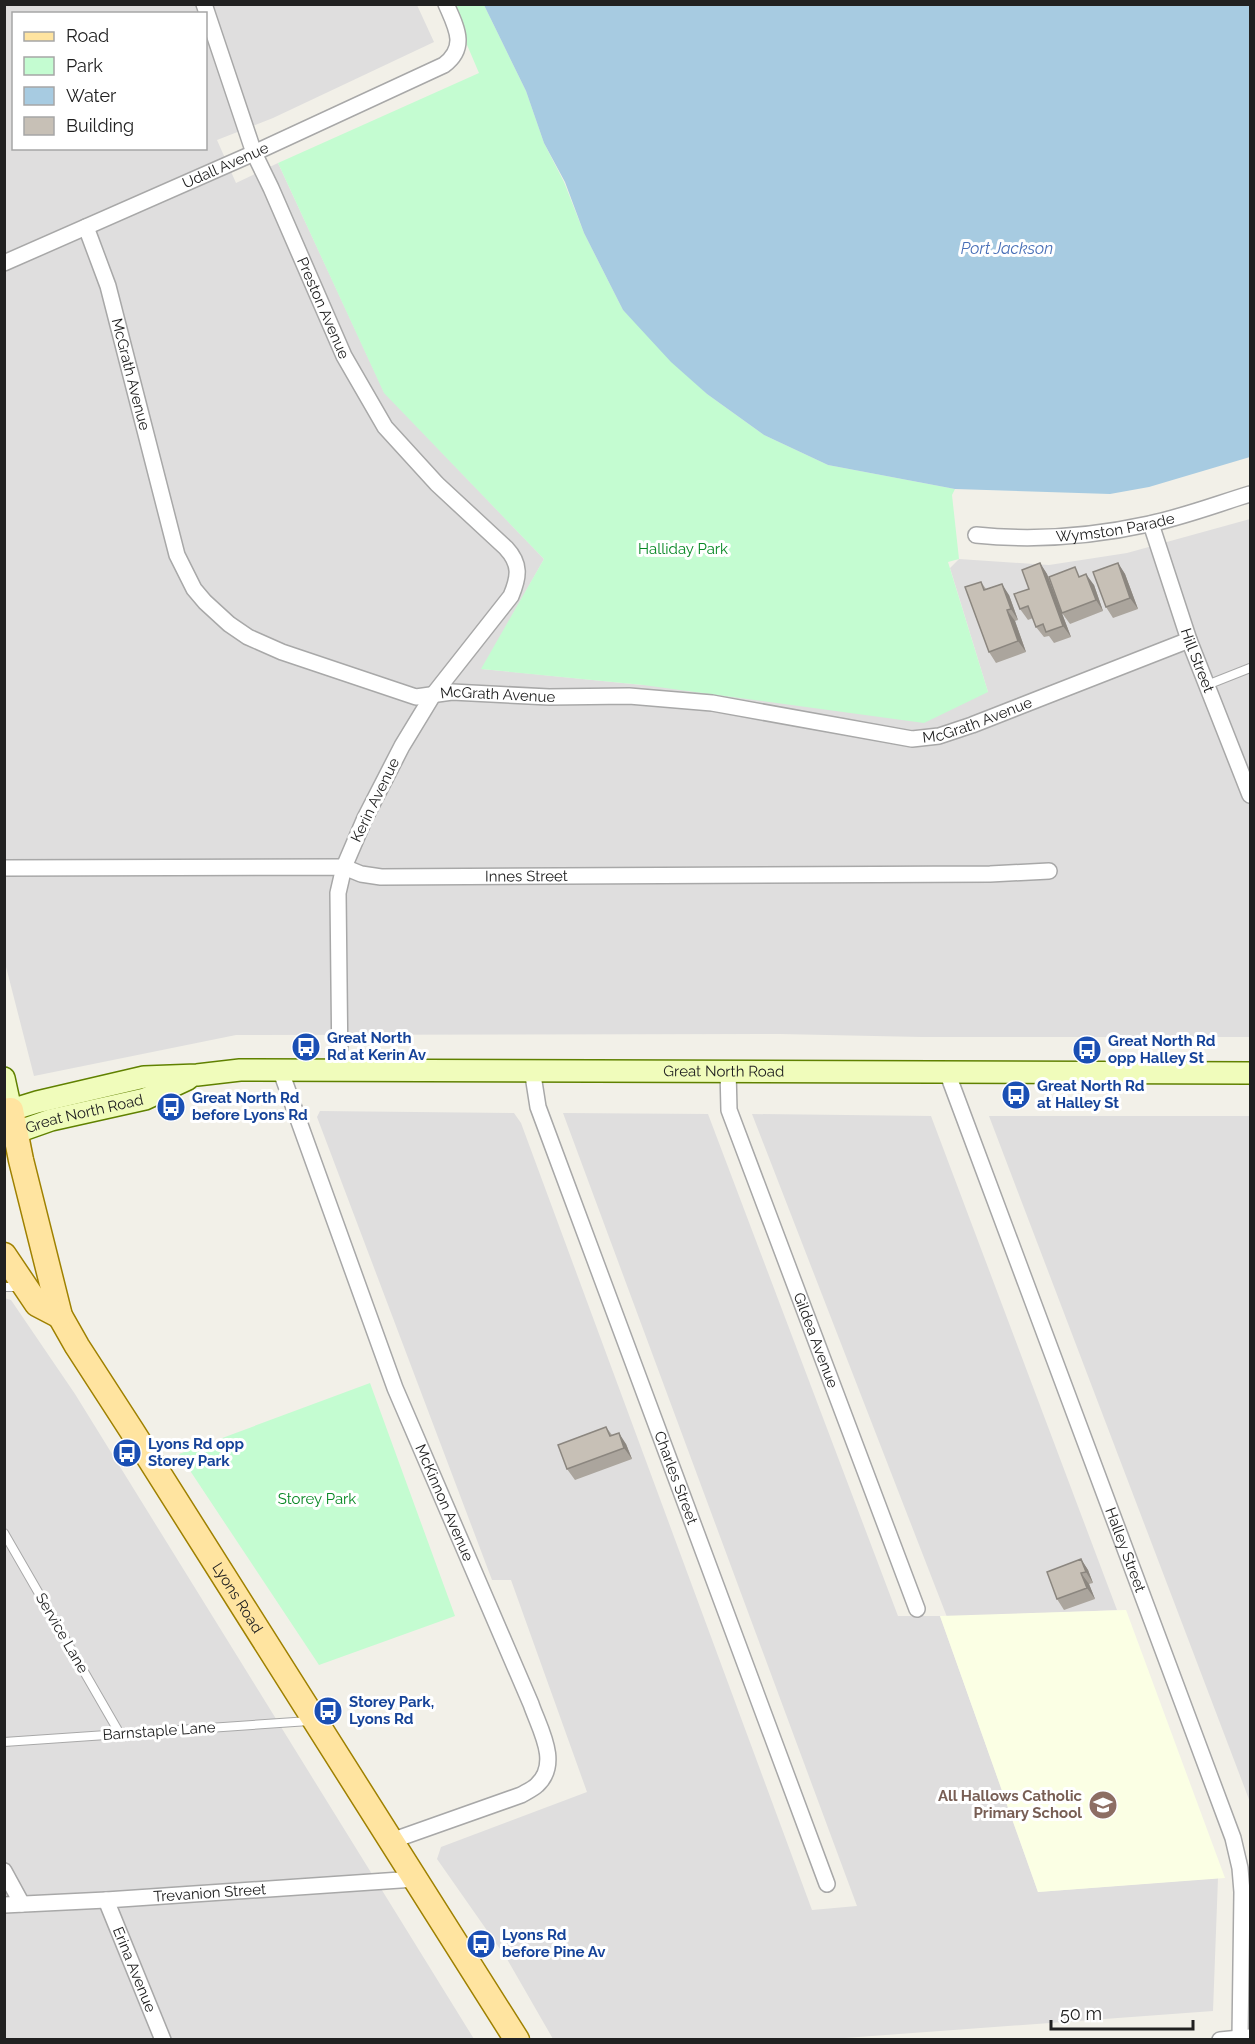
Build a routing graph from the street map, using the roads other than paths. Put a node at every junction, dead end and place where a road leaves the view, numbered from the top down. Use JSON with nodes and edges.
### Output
{"nodes":[{"id":1,"x":446,"y":4,"type":"edge"},
{"id":2,"x":207,"y":13,"type":"edge"},
{"id":3,"x":254,"y":153,"type":"junction"},
{"id":4,"x":86,"y":227,"type":"junction"},
{"id":5,"x":4,"y":263,"type":"edge"},
{"id":6,"x":1251,"y":494,"type":"edge"},
{"id":7,"x":1151,"y":524,"type":"junction"},
{"id":8,"x":976,"y":535,"type":"dead end"},
{"id":9,"x":516,"y":566,"type":"joint"},
{"id":10,"x":1189,"y":640,"type":"junction"},
{"id":11,"x":1251,"y":668,"type":"edge"},
{"id":12,"x":1207,"y":685,"type":"junction"},
{"id":13,"x":433,"y":695,"type":"junction"},
{"id":14,"x":1251,"y":795,"type":"edge"},
{"id":15,"x":344,"y":867,"type":"junction"},
{"id":16,"x":4,"y":868,"type":"edge"},
{"id":17,"x":1049,"y":871,"type":"dead end"},
{"id":18,"x":280,"y":1069,"type":"junction"},
{"id":19,"x":532,"y":1069,"type":"junction"},
{"id":20,"x":340,"y":1070,"type":"junction"},
{"id":21,"x":728,"y":1070,"type":"junction"},
{"id":22,"x":947,"y":1072,"type":"junction"},
{"id":23,"x":1251,"y":1073,"type":"edge"},
{"id":24,"x":4,"y":1078,"type":"edge"},
{"id":25,"x":9,"y":1122,"type":"edge"},
{"id":26,"x":4,"y":1255,"type":"edge"},
{"id":27,"x":15,"y":1287,"type":"edge"},
{"id":28,"x":60,"y":1316,"type":"junction"},
{"id":29,"x":4,"y":1533,"type":"edge"},
{"id":30,"x":917,"y":1609,"type":"dead end"},
{"id":31,"x":314,"y":1720,"type":"junction"},
{"id":32,"x":120,"y":1734,"type":"junction"},
{"id":33,"x":4,"y":1742,"type":"edge"},
{"id":34,"x":391,"y":1841,"type":"junction"},
{"id":35,"x":4,"y":1871,"type":"edge"},
{"id":36,"x":415,"y":1878,"type":"junction"},
{"id":37,"x":827,"y":1884,"type":"dead end"},
{"id":38,"x":105,"y":1900,"type":"junction"},
{"id":39,"x":22,"y":1904,"type":"junction"},
{"id":40,"x":4,"y":1905,"type":"edge"},
{"id":41,"x":1245,"y":2037,"type":"edge"},
{"id":42,"x":163,"y":2040,"type":"edge"},
{"id":43,"x":517,"y":2040,"type":"edge"},
{"id":44,"x":1220,"y":2040,"type":"edge"}],
"edges":[{"from":1,"to":3,"type":"street","name":"Udall Avenue"},
{"from":2,"to":3,"type":"street","name":"Preston Avenue"},
{"from":3,"to":4,"type":"street","name":"Udall Avenue"},
{"from":3,"to":9,"type":"street","name":"Preston Avenue"},
{"from":4,"to":5,"type":"street","name":"Udall Avenue"},
{"from":4,"to":13,"type":"street","name":"McGrath Avenue"},
{"from":6,"to":7,"type":"street","name":"Wymston Parade"},
{"from":7,"to":8,"type":"street","name":"Wymston Parade"},
{"from":7,"to":10,"type":"street","name":"Hill Street"},
{"from":9,"to":13,"type":"street","name":"Kerin Avenue"},
{"from":10,"to":12,"type":"street","name":"Hill Street"},
{"from":10,"to":13,"type":"street","name":"McGrath Avenue"},
{"from":11,"to":12,"type":"lane"},
{"from":12,"to":14,"type":"street","name":"Hill Street"},
{"from":13,"to":15,"type":"street","name":"Kerin Avenue"},
{"from":15,"to":16,"type":"street","name":"Innes Street"},
{"from":15,"to":17,"type":"street","name":"Innes Street"},
{"from":15,"to":20,"type":"street","name":"Kerin Avenue"},
{"from":18,"to":20,"type":"main road","name":"Great North Road"},
{"from":18,"to":25,"type":"main road","name":"Great North Road"},
{"from":18,"to":34,"type":"street","name":"McKinnon Avenue"},
{"from":19,"to":20,"type":"main road","name":"Great North Road"},
{"from":19,"to":21,"type":"main road","name":"Great North Road"},
{"from":19,"to":37,"type":"street","name":"Charles Street"},
{"from":21,"to":22,"type":"main road","name":"Great North Road"},
{"from":21,"to":30,"type":"street","name":"Gildea Avenue"},
{"from":22,"to":23,"type":"main road","name":"Great North Road"},
{"from":22,"to":41,"type":"street","name":"Halley Street"},
{"from":24,"to":25,"type":"main road"},
{"from":25,"to":28,"type":"main road","name":"Lyons Road"},
{"from":26,"to":27,"type":"main road"},
{"from":27,"to":28,"type":"main road"},
{"from":28,"to":31,"type":"main road","name":"Lyons Road"},
{"from":29,"to":32,"type":"lane","name":"Service Lane"},
{"from":31,"to":32,"type":"lane","name":"Barnstaple Lane"},
{"from":31,"to":34,"type":"main road","name":"Lyons Road"},
{"from":32,"to":33,"type":"lane","name":"Barnstaple Lane"},
{"from":34,"to":36,"type":"main road","name":"Lyons Road"},
{"from":35,"to":39,"type":"street"},
{"from":36,"to":38,"type":"street","name":"Trevanion Street"},
{"from":36,"to":43,"type":"main road","name":"Lyons Road"},
{"from":38,"to":39,"type":"street","name":"Trevanion Street"},
{"from":38,"to":42,"type":"street","name":"Erina Avenue"},
{"from":39,"to":40,"type":"street","name":"Trevanion Street"},
{"from":41,"to":44,"type":"street"}]}
